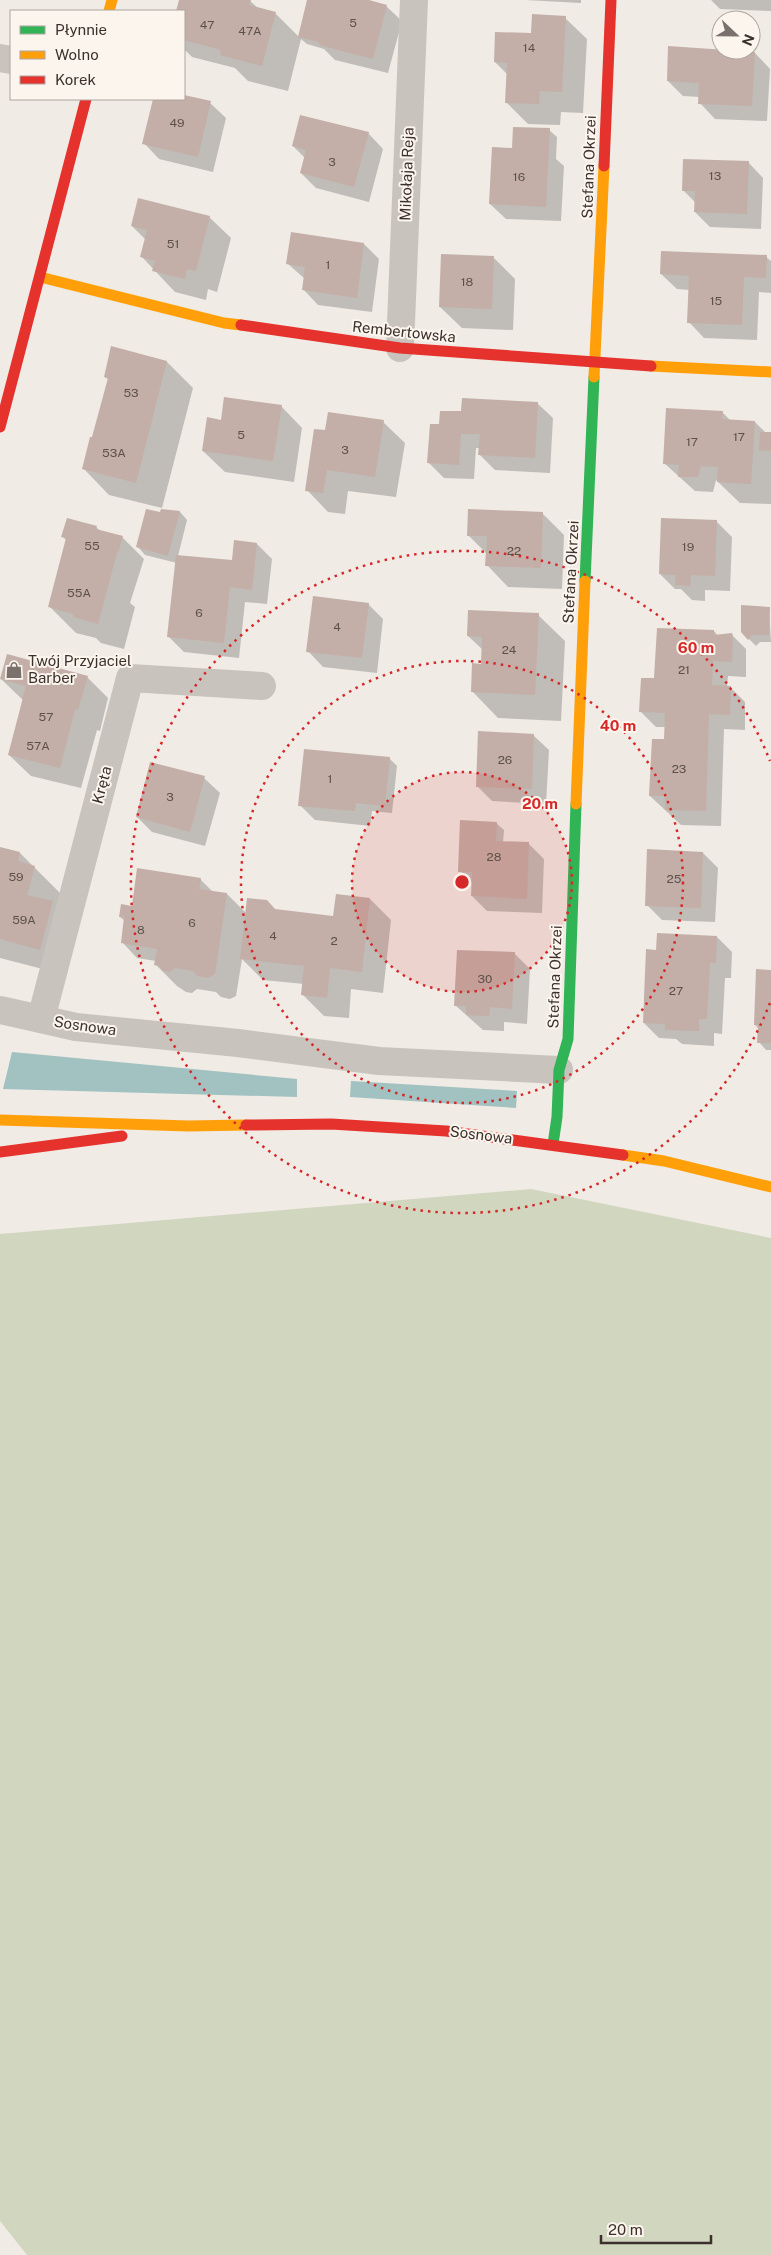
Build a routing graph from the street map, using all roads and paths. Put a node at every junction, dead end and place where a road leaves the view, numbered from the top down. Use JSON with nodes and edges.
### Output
{"nodes":[{"id":1,"x":414,"y":0,"type":"edge"},
{"id":2,"x":611,"y":0,"type":"edge"},
{"id":3,"x":86,"y":100,"type":"edge"},
{"id":4,"x":40,"y":276,"type":"junction"},
{"id":5,"x":400,"y":348,"type":"junction"},
{"id":6,"x":596,"y":363,"type":"junction"},
{"id":7,"x":771,"y":372,"type":"edge"},
{"id":8,"x":0,"y":427,"type":"edge"},
{"id":9,"x":262,"y":686,"type":"dead end"},
{"id":10,"x":0,"y":1010,"type":"edge"},
{"id":11,"x":41,"y":1020,"type":"junction"},
{"id":12,"x":559,"y":1070,"type":"junction"},
{"id":13,"x":0,"y":1120,"type":"edge"},
{"id":14,"x":188,"y":1126,"type":"junction"},
{"id":15,"x":553,"y":1144,"type":"junction"},
{"id":16,"x":0,"y":1152,"type":"edge"},
{"id":17,"x":771,"y":1186,"type":"edge"}],
"edges":[{"from":1,"to":5,"type":"street","name":"Mikołaja Reja"},
{"from":2,"to":6,"type":"street","name":"Stefana Okrzei"},
{"from":3,"to":4,"type":"street"},
{"from":4,"to":5,"type":"street","name":"Rembertowska"},
{"from":4,"to":8,"type":"street"},
{"from":5,"to":6,"type":"street","name":"Rembertowska"},
{"from":6,"to":7,"type":"street","name":"Rembertowska"},
{"from":6,"to":12,"type":"street","name":"Stefana Okrzei"},
{"from":9,"to":11,"type":"street","name":"Kręta"},
{"from":10,"to":11,"type":"street","name":"Sosnowa"},
{"from":11,"to":12,"type":"street","name":"Sosnowa"},
{"from":12,"to":15,"type":"street","name":"Stefana Okrzei"},
{"from":13,"to":14,"type":"street","name":"Sosnowa"},
{"from":14,"to":15,"type":"street","name":"Sosnowa"},
{"from":14,"to":16,"type":"street","name":"Sosnowa"},
{"from":15,"to":17,"type":"street","name":"Sosnowa"}]}
